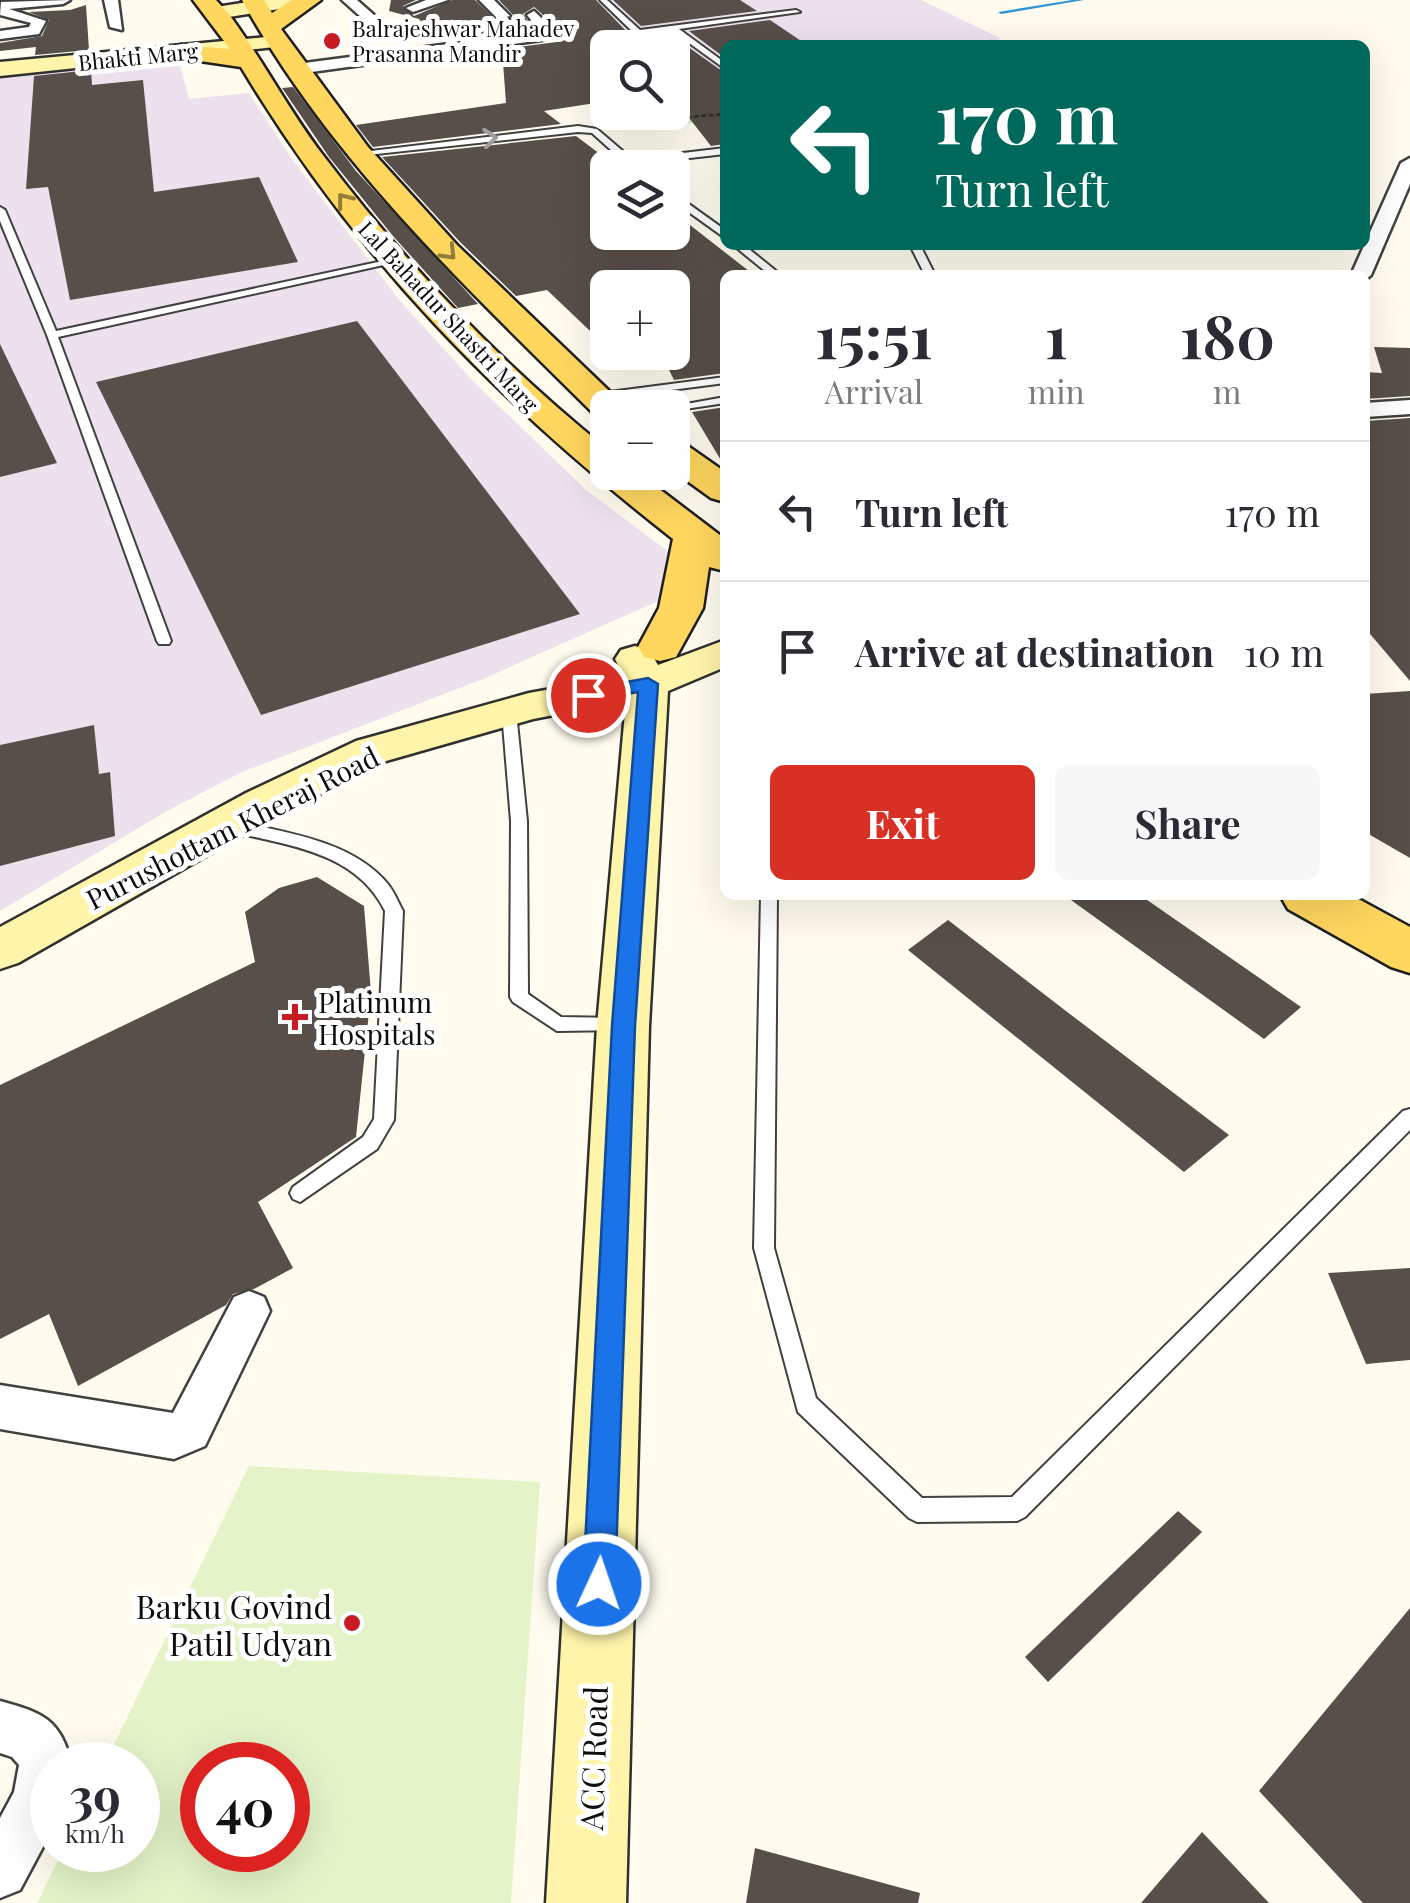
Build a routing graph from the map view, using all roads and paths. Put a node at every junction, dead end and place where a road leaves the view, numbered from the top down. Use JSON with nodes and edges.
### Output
{"nodes":[{"id":1,"x":63,"y":0,"type":"edge"},
{"id":2,"x":111,"y":0,"type":"edge"},
{"id":3,"x":298,"y":0,"type":"edge"},
{"id":4,"x":310,"y":0,"type":"edge"},
{"id":5,"x":349,"y":0,"type":"edge"},
{"id":6,"x":486,"y":0,"type":"edge"},
{"id":7,"x":603,"y":0,"type":"edge"},
{"id":8,"x":435,"y":2,"type":"edge"},
{"id":9,"x":1,"y":4,"type":"edge"},
{"id":10,"x":210,"y":6,"type":"edge"},
{"id":11,"x":413,"y":8,"type":"dead end"},
{"id":12,"x":796,"y":12,"type":"dead end"},
{"id":13,"x":262,"y":15,"type":"edge"},
{"id":14,"x":534,"y":15,"type":"dead end"},
{"id":15,"x":503,"y":16,"type":"dead end"},
{"id":16,"x":447,"y":22,"type":"dead end"},
{"id":17,"x":117,"y":27,"type":"dead end"},
{"id":18,"x":672,"y":28,"type":"junction"},
{"id":19,"x":385,"y":30,"type":"dead end"},
{"id":20,"x":405,"y":32,"type":"dead end"},
{"id":21,"x":0,"y":35,"type":"edge"},
{"id":22,"x":238,"y":48,"type":"junction"},
{"id":23,"x":181,"y":52,"type":"joint"},
{"id":24,"x":422,"y":53,"type":"junction"},
{"id":25,"x":720,"y":63,"type":"edge"},
{"id":26,"x":296,"y":68,"type":"junction"},
{"id":27,"x":0,"y":70,"type":"edge"},
{"id":28,"x":720,"y":114,"type":"edge"},
{"id":29,"x":578,"y":128,"type":"junction"},
{"id":30,"x":616,"y":150,"type":"edge"},
{"id":31,"x":720,"y":152,"type":"edge"},
{"id":32,"x":358,"y":153,"type":"junction"},
{"id":33,"x":690,"y":156,"type":"edge"},
{"id":34,"x":1410,"y":164,"type":"edge"},
{"id":35,"x":690,"y":209,"type":"edge"},
{"id":36,"x":0,"y":210,"type":"edge"},
{"id":37,"x":720,"y":231,"type":"edge"},
{"id":38,"x":744,"y":250,"type":"edge"},
{"id":39,"x":392,"y":262,"type":"junction"},
{"id":40,"x":770,"y":270,"type":"edge"},
{"id":41,"x":1363,"y":270,"type":"edge"},
{"id":42,"x":52,"y":335,"type":"junction"},
{"id":43,"x":720,"y":381,"type":"edge"},
{"id":44,"x":590,"y":390,"type":"edge"},
{"id":45,"x":669,"y":390,"type":"edge"},
{"id":46,"x":720,"y":401,"type":"edge"},
{"id":47,"x":690,"y":405,"type":"edge"},
{"id":48,"x":1410,"y":407,"type":"edge"},
{"id":49,"x":1370,"y":410,"type":"edge"},
{"id":50,"x":590,"y":455,"type":"edge"},
{"id":51,"x":690,"y":465,"type":"edge"},
{"id":52,"x":720,"y":486,"type":"edge"},
{"id":53,"x":634,"y":490,"type":"edge"},
{"id":54,"x":709,"y":548,"type":"edge"},
{"id":55,"x":720,"y":620,"type":"edge"},
{"id":56,"x":164,"y":641,"type":"dead end"},
{"id":57,"x":720,"y":653,"type":"edge"},
{"id":58,"x":648,"y":663,"type":"junction"},
{"id":59,"x":519,"y":709,"type":"junction"},
{"id":60,"x":226,"y":824,"type":"junction"},
{"id":61,"x":769,"y":900,"type":"edge"},
{"id":62,"x":1363,"y":900,"type":"edge"},
{"id":63,"x":0,"y":950,"type":"edge"},
{"id":64,"x":1410,"y":952,"type":"edge"},
{"id":65,"x":624,"y":1026,"type":"junction"},
{"id":66,"x":1410,"y":1116,"type":"edge"},
{"id":67,"x":300,"y":1193,"type":"dead end"},
{"id":68,"x":249,"y":1310,"type":"dead end"},
{"id":69,"x":0,"y":1407,"type":"edge"},
{"id":70,"x":0,"y":1728,"type":"edge"},
{"id":71,"x":0,"y":1870,"type":"edge"},
{"id":72,"x":586,"y":1903,"type":"edge"}],
"edges":[{"from":1,"to":9,"type":"street"},
{"from":2,"to":17,"type":"street"},
{"from":3,"to":13,"type":"street"},
{"from":4,"to":13,"type":"main road"},
{"from":5,"to":19,"type":"street"},
{"from":6,"to":15,"type":"street"},
{"from":7,"to":18,"type":"lane"},
{"from":8,"to":11,"type":"street"},
{"from":8,"to":16,"type":"street"},
{"from":9,"to":21,"type":"street"},
{"from":10,"to":13,"type":"street"},
{"from":10,"to":22,"type":"main road","name":"Lal Bahadur Shastri Marg"},
{"from":12,"to":18,"type":"lane"},
{"from":13,"to":22,"type":"street","name":"Bhakti Marg"},
{"from":13,"to":26,"type":"main road","name":"Lal Bahadur Shastri Marg"},
{"from":14,"to":24,"type":"street"},
{"from":18,"to":25,"type":"lane"},
{"from":20,"to":24,"type":"street"},
{"from":22,"to":23,"type":"main road"},
{"from":39,"to":22,"type":"main road","name":"Lal Bahadur Shastri Marg","one_way":true},
{"from":23,"to":27,"type":"street","name":"Bhakti Marg"},
{"from":24,"to":26,"type":"street"},
{"from":26,"to":32,"type":"main road","name":"Lal Bahadur Shastri Marg"},
{"from":28,"to":29,"type":"path"},
{"from":29,"to":30,"type":"lane"},
{"from":32,"to":29,"type":"lane","one_way":true},
{"from":31,"to":33,"type":"lane"},
{"from":32,"to":44,"type":"main road","name":"Lal Bahadur Shastri Marg","one_way":true},
{"from":34,"to":41,"type":"street"},
{"from":35,"to":37,"type":"lane"},
{"from":36,"to":42,"type":"lane"},
{"from":38,"to":40,"type":"lane"},
{"from":39,"to":42,"type":"lane"},
{"from":39,"to":50,"type":"main road","name":"Lal Bahadur Shastri Marg"},
{"from":42,"to":56,"type":"lane"},
{"from":43,"to":45,"type":"lane"},
{"from":46,"to":47,"type":"lane"},
{"from":48,"to":49,"type":"street"},
{"from":51,"to":52,"type":"main road"},
{"from":53,"to":54,"type":"main road","name":"Lal Bahadur Shastri Marg"},
{"from":54,"to":58,"type":"main road"},
{"from":55,"to":58,"type":"street"},
{"from":57,"to":58,"type":"street"},
{"from":58,"to":59,"type":"street","name":"Purushottam Kheraj Road"},
{"from":58,"to":65,"type":"street","name":"ACC Road"},
{"from":59,"to":60,"type":"street","name":"Purushottam Kheraj Road"},
{"from":59,"to":65,"type":"lane"},
{"from":60,"to":63,"type":"street","name":"Purushottam Kheraj Road"},
{"from":60,"to":67,"type":"lane"},
{"from":61,"to":66,"type":"lane"},
{"from":62,"to":64,"type":"main road"},
{"from":65,"to":72,"type":"street","name":"ACC Road"},
{"from":68,"to":69,"type":"street"},
{"from":70,"to":71,"type":"street"}]}
